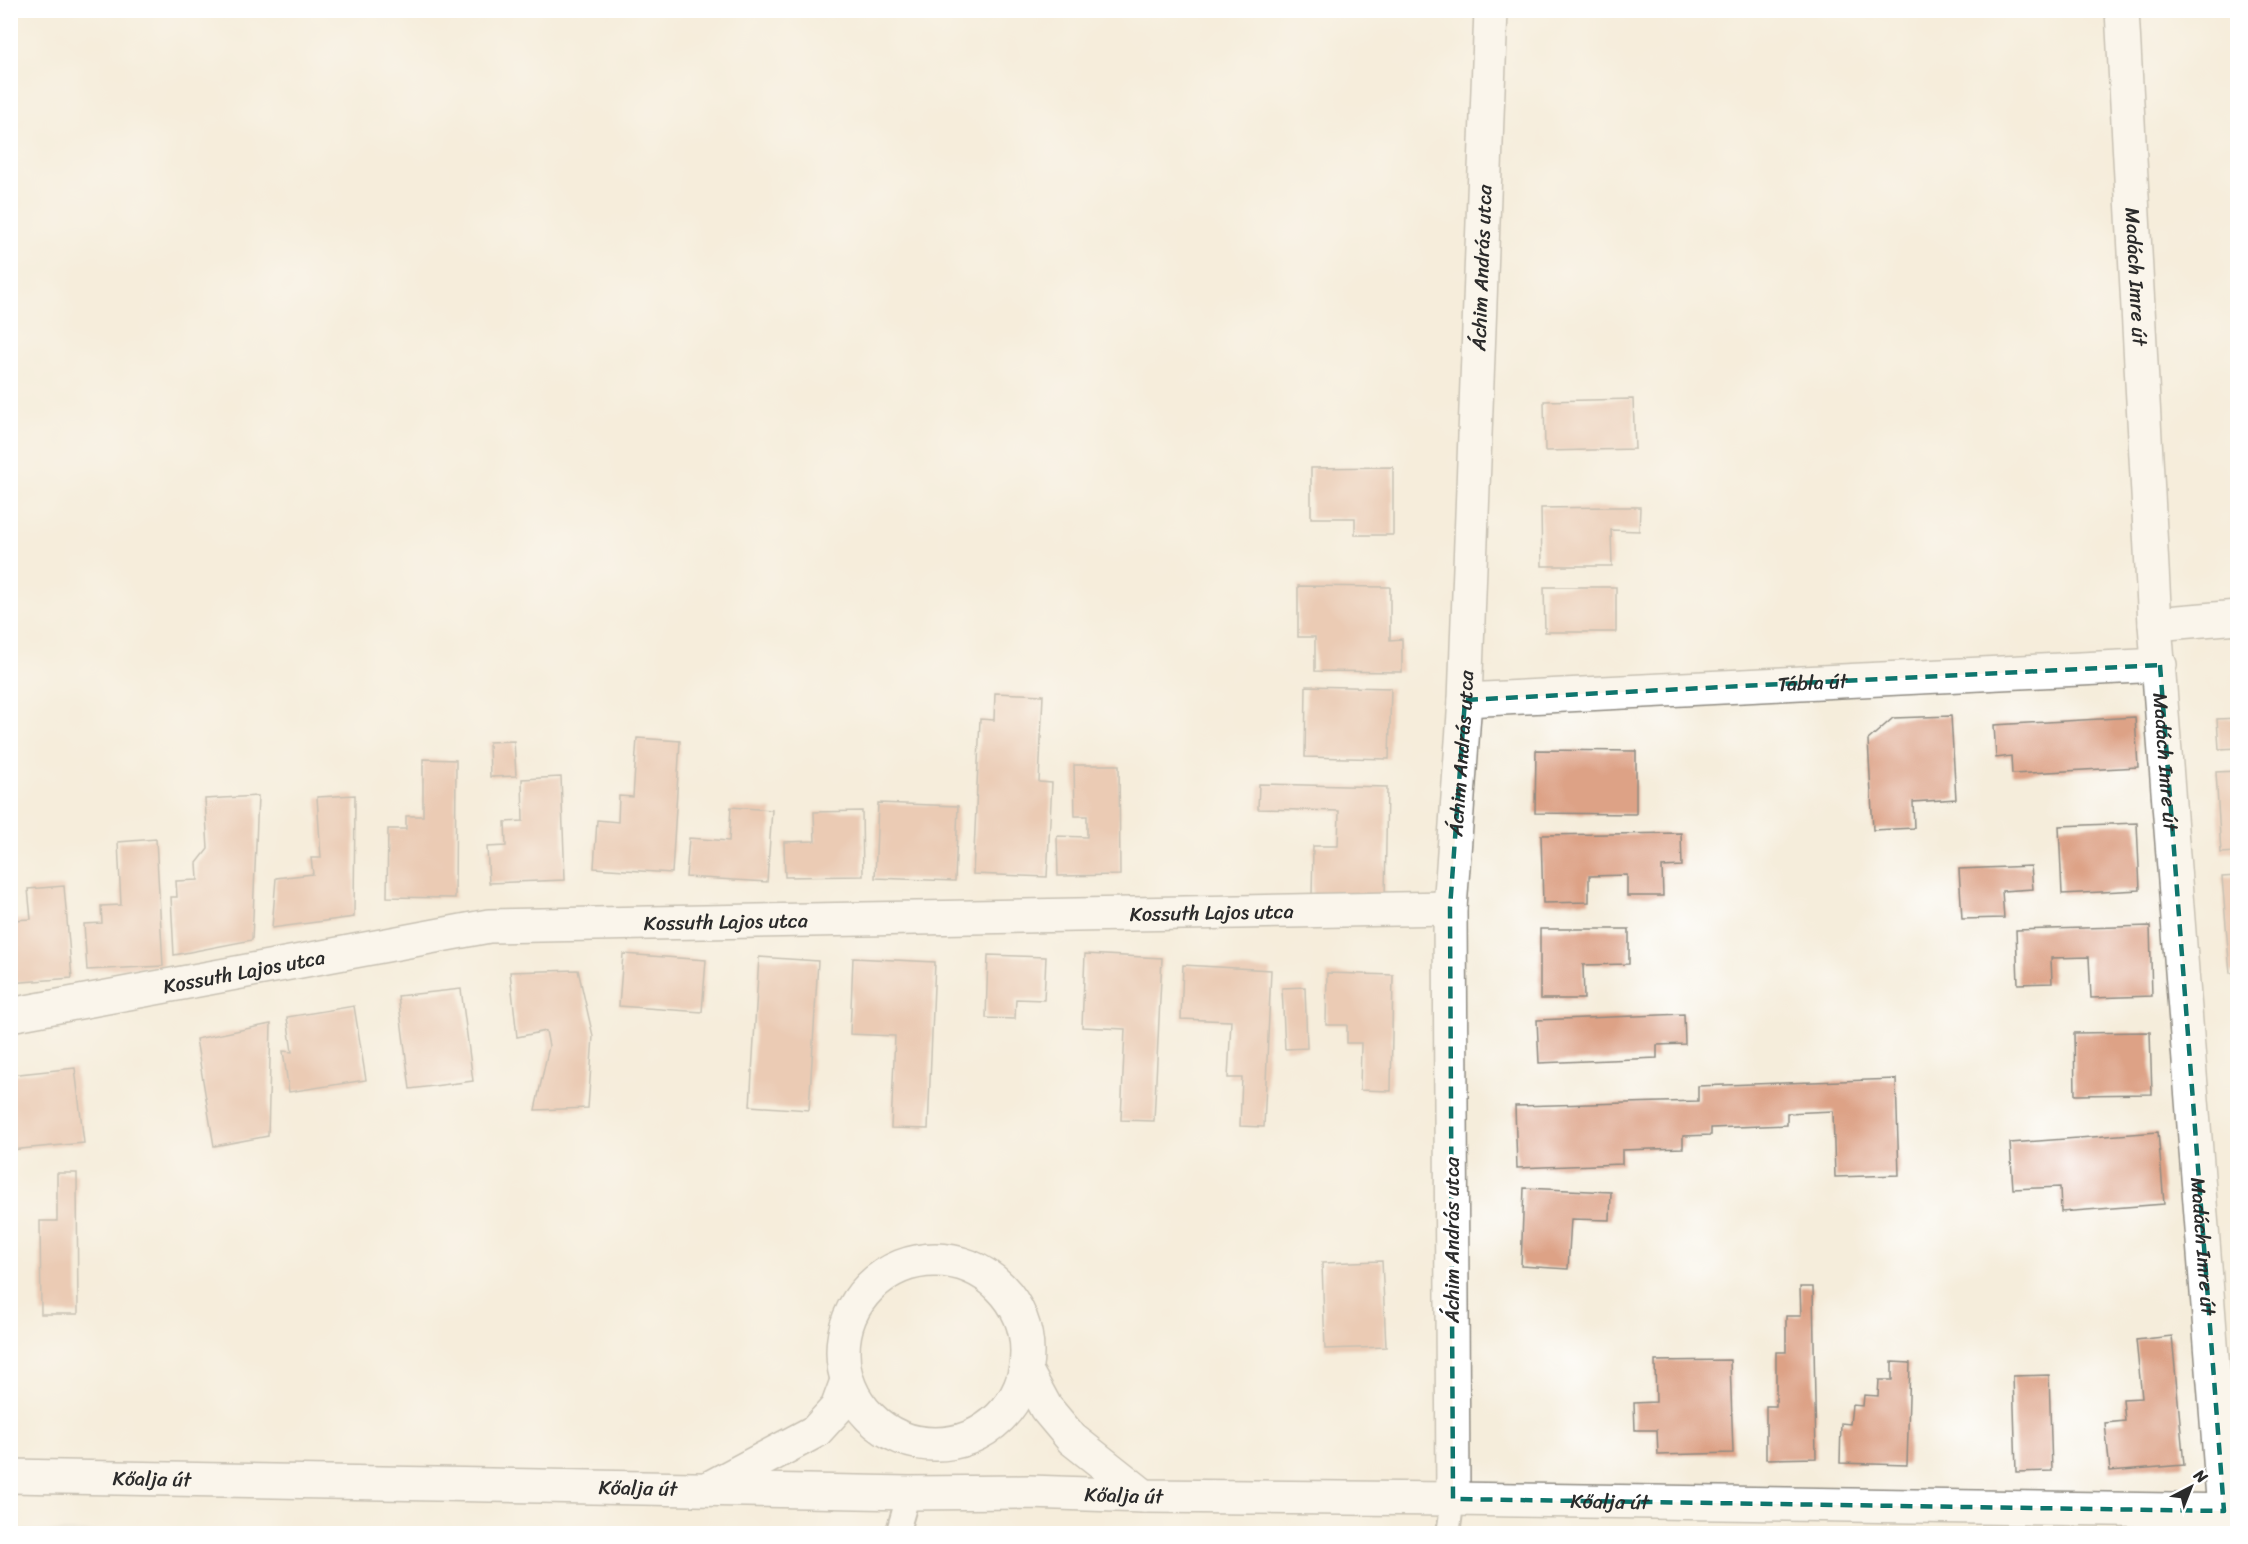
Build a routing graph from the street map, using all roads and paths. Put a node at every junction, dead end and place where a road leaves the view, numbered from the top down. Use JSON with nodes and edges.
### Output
{"nodes":[{"id":1,"x":1491,"y":10,"type":"edge"},
{"id":2,"x":2122,"y":10,"type":"edge"},
{"id":3,"x":2238,"y":617,"type":"edge"},
{"id":4,"x":2155,"y":624,"type":"junction"},
{"id":5,"x":2160,"y":664,"type":"junction"},
{"id":6,"x":1465,"y":700,"type":"junction"},
{"id":7,"x":1450,"y":908,"type":"junction"},
{"id":8,"x":10,"y":1015,"type":"edge"},
{"id":9,"x":1026,"y":1371,"type":"junction"},
{"id":10,"x":847,"y":1381,"type":"junction"},
{"id":11,"x":941,"y":1444,"type":"junction"},
{"id":12,"x":10,"y":1476,"type":"edge"},
{"id":13,"x":707,"y":1488,"type":"junction"},
{"id":14,"x":922,"y":1492,"type":"junction"},
{"id":15,"x":1144,"y":1496,"type":"junction"},
{"id":16,"x":1453,"y":1498,"type":"junction"},
{"id":17,"x":2231,"y":1511,"type":"edge"},
{"id":18,"x":897,"y":1533,"type":"edge"},
{"id":19,"x":1448,"y":1533,"type":"edge"}],
"edges":[{"from":1,"to":6,"type":"street","name":"Áchim András utca"},
{"from":2,"to":4,"type":"street","name":"Madách Imre út"},
{"from":3,"to":4,"type":"street"},
{"from":4,"to":5,"type":"street","name":"Madách Imre út"},
{"from":5,"to":6,"type":"street","name":"Tábla út"},
{"from":5,"to":17,"type":"street","name":"Madách Imre út"},
{"from":6,"to":7,"type":"street","name":"Áchim András utca"},
{"from":7,"to":8,"type":"street","name":"Kossuth Lajos utca"},
{"from":7,"to":16,"type":"street","name":"Áchim András utca"},
{"from":9,"to":10,"type":"street"},
{"from":9,"to":11,"type":"street"},
{"from":9,"to":15,"type":"street"},
{"from":10,"to":11,"type":"street"},
{"from":10,"to":13,"type":"street"},
{"from":11,"to":14,"type":"street"},
{"from":12,"to":13,"type":"street","name":"Kőalja út"},
{"from":13,"to":14,"type":"street","name":"Kőalja út"},
{"from":14,"to":15,"type":"street","name":"Kőalja út"},
{"from":14,"to":18,"type":"lane"},
{"from":15,"to":16,"type":"street","name":"Kőalja út"},
{"from":16,"to":17,"type":"street","name":"Kőalja út"},
{"from":16,"to":19,"type":"lane"}]}
